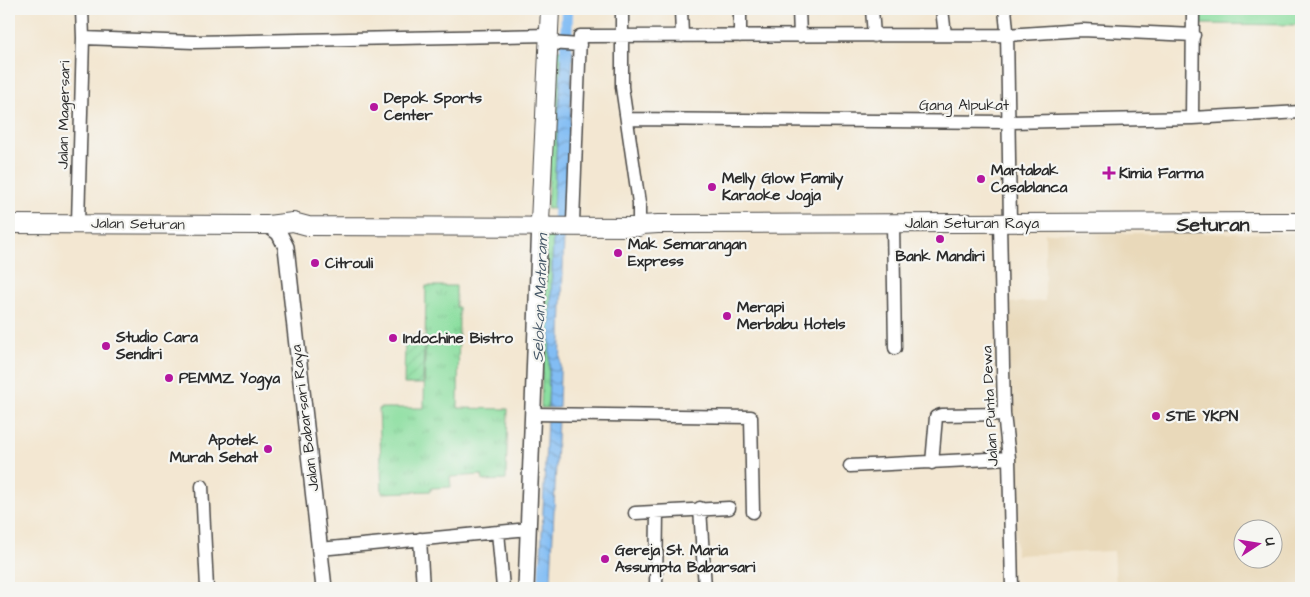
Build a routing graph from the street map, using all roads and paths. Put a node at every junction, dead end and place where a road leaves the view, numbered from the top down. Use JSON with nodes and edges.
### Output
{"nodes":[{"id":1,"x":82,"y":9,"type":"edge"},
{"id":2,"x":550,"y":9,"type":"edge"},
{"id":3,"x":622,"y":9,"type":"edge"},
{"id":4,"x":681,"y":9,"type":"edge"},
{"id":5,"x":740,"y":9,"type":"edge"},
{"id":6,"x":800,"y":9,"type":"edge"},
{"id":7,"x":872,"y":9,"type":"edge"},
{"id":8,"x":942,"y":9,"type":"edge"},
{"id":9,"x":1005,"y":9,"type":"edge"},
{"id":10,"x":1193,"y":9,"type":"edge"},
{"id":11,"x":1007,"y":32,"type":"junction"},
{"id":12,"x":945,"y":35,"type":"junction"},
{"id":13,"x":1194,"y":35,"type":"junction"},
{"id":14,"x":682,"y":36,"type":"junction"},
{"id":15,"x":740,"y":36,"type":"junction"},
{"id":16,"x":800,"y":36,"type":"junction"},
{"id":17,"x":874,"y":36,"type":"junction"},
{"id":18,"x":622,"y":37,"type":"junction"},
{"id":19,"x":83,"y":38,"type":"junction"},
{"id":20,"x":553,"y":40,"type":"junction"},
{"id":21,"x":578,"y":45,"type":"junction"},
{"id":22,"x":1301,"y":112,"type":"edge"},
{"id":23,"x":1192,"y":118,"type":"junction"},
{"id":24,"x":627,"y":119,"type":"junction"},
{"id":25,"x":1008,"y":122,"type":"junction"},
{"id":26,"x":1301,"y":222,"type":"edge"},
{"id":27,"x":78,"y":223,"type":"junction"},
{"id":28,"x":1005,"y":223,"type":"junction"},
{"id":29,"x":9,"y":224,"type":"edge"},
{"id":30,"x":570,"y":224,"type":"junction"},
{"id":31,"x":640,"y":224,"type":"junction"},
{"id":32,"x":893,"y":224,"type":"junction"},
{"id":33,"x":268,"y":225,"type":"junction"},
{"id":34,"x":542,"y":225,"type":"junction"},
{"id":35,"x":308,"y":226,"type":"junction"},
{"id":36,"x":286,"y":248,"type":"junction"},
{"id":37,"x":895,"y":348,"type":"dead end"},
{"id":38,"x":539,"y":414,"type":"junction"},
{"id":39,"x":1004,"y":414,"type":"junction"},
{"id":40,"x":1009,"y":458,"type":"junction"},
{"id":41,"x":932,"y":462,"type":"junction"},
{"id":42,"x":850,"y":466,"type":"dead end"},
{"id":43,"x":202,"y":486,"type":"dead end"},
{"id":44,"x":700,"y":508,"type":"junction"},
{"id":45,"x":729,"y":508,"type":"dead end"},
{"id":46,"x":657,"y":512,"type":"junction"},
{"id":47,"x":753,"y":512,"type":"dead end"},
{"id":48,"x":636,"y":513,"type":"dead end"},
{"id":49,"x":529,"y":529,"type":"junction"},
{"id":50,"x":498,"y":532,"type":"junction"},
{"id":51,"x":420,"y":539,"type":"junction"},
{"id":52,"x":320,"y":549,"type":"junction"},
{"id":53,"x":207,"y":588,"type":"edge"},
{"id":54,"x":324,"y":588,"type":"edge"},
{"id":55,"x":423,"y":588,"type":"edge"},
{"id":56,"x":503,"y":588,"type":"edge"},
{"id":57,"x":526,"y":588,"type":"edge"},
{"id":58,"x":656,"y":588,"type":"edge"},
{"id":59,"x":705,"y":588,"type":"edge"},
{"id":60,"x":1012,"y":588,"type":"edge"}],
"edges":[{"from":1,"to":19,"type":"street","name":"Jalan Magersari"},
{"from":2,"to":20,"type":"main road"},
{"from":3,"to":18,"type":"street"},
{"from":4,"to":14,"type":"street"},
{"from":5,"to":15,"type":"street"},
{"from":6,"to":16,"type":"street"},
{"from":7,"to":17,"type":"street"},
{"from":8,"to":12,"type":"street"},
{"from":9,"to":11,"type":"street","name":"Jalan Punta Dewa"},
{"from":10,"to":13,"type":"street"},
{"from":11,"to":12,"type":"street"},
{"from":11,"to":13,"type":"street"},
{"from":11,"to":25,"type":"street","name":"Jalan Punta Dewa"},
{"from":12,"to":17,"type":"street"},
{"from":13,"to":23,"type":"street"},
{"from":14,"to":15,"type":"street"},
{"from":14,"to":18,"type":"street"},
{"from":15,"to":16,"type":"street"},
{"from":16,"to":17,"type":"street"},
{"from":18,"to":21,"type":"street"},
{"from":18,"to":24,"type":"street"},
{"from":19,"to":20,"type":"street"},
{"from":19,"to":27,"type":"street","name":"Jalan Magersari"},
{"from":20,"to":21,"type":"street"},
{"from":20,"to":34,"type":"main road"},
{"from":21,"to":30,"type":"street"},
{"from":22,"to":23,"type":"street","name":"Gang Alpukat"},
{"from":23,"to":25,"type":"street","name":"Gang Alpukat"},
{"from":24,"to":25,"type":"street","name":"Gang Alpukat"},
{"from":24,"to":31,"type":"street"},
{"from":25,"to":28,"type":"street","name":"Jalan Punta Dewa"},
{"from":26,"to":28,"type":"main road","name":"Jalan Seturan Raya"},
{"from":27,"to":29,"type":"main road","name":"Jalan Seturan"},
{"from":27,"to":33,"type":"main road","name":"Jalan Seturan"},
{"from":28,"to":32,"type":"main road","name":"Jalan Seturan Raya"},
{"from":28,"to":39,"type":"street","name":"Jalan Punta Dewa"},
{"from":30,"to":31,"type":"main road","name":"Jalan Seturan Raya"},
{"from":30,"to":34,"type":"main road","name":"Jalan Seturan Raya"},
{"from":31,"to":32,"type":"main road","name":"Jalan Seturan Raya"},
{"from":32,"to":37,"type":"street"},
{"from":33,"to":35,"type":"main road","name":"Jalan Seturan"},
{"from":33,"to":36,"type":"street"},
{"from":34,"to":35,"type":"main road"},
{"from":34,"to":38,"type":"street"},
{"from":35,"to":36,"type":"street"},
{"from":36,"to":52,"type":"street","name":"Jalan Babarsari Raya"},
{"from":38,"to":47,"type":"street"},
{"from":38,"to":49,"type":"street"},
{"from":39,"to":40,"type":"street","name":"Jalan Punta Dewa"},
{"from":39,"to":41,"type":"street"},
{"from":40,"to":41,"type":"street"},
{"from":40,"to":60,"type":"street","name":"Jalan Punta Dewa"},
{"from":41,"to":42,"type":"street"},
{"from":43,"to":53,"type":"street"},
{"from":44,"to":45,"type":"street"},
{"from":44,"to":46,"type":"street"},
{"from":44,"to":59,"type":"street"},
{"from":46,"to":48,"type":"street"},
{"from":46,"to":58,"type":"street"},
{"from":49,"to":50,"type":"street"},
{"from":49,"to":57,"type":"street"},
{"from":50,"to":51,"type":"street"},
{"from":50,"to":56,"type":"street"},
{"from":51,"to":52,"type":"street"},
{"from":51,"to":55,"type":"street"},
{"from":52,"to":54,"type":"street","name":"Jalan Babarsari Raya"}]}
